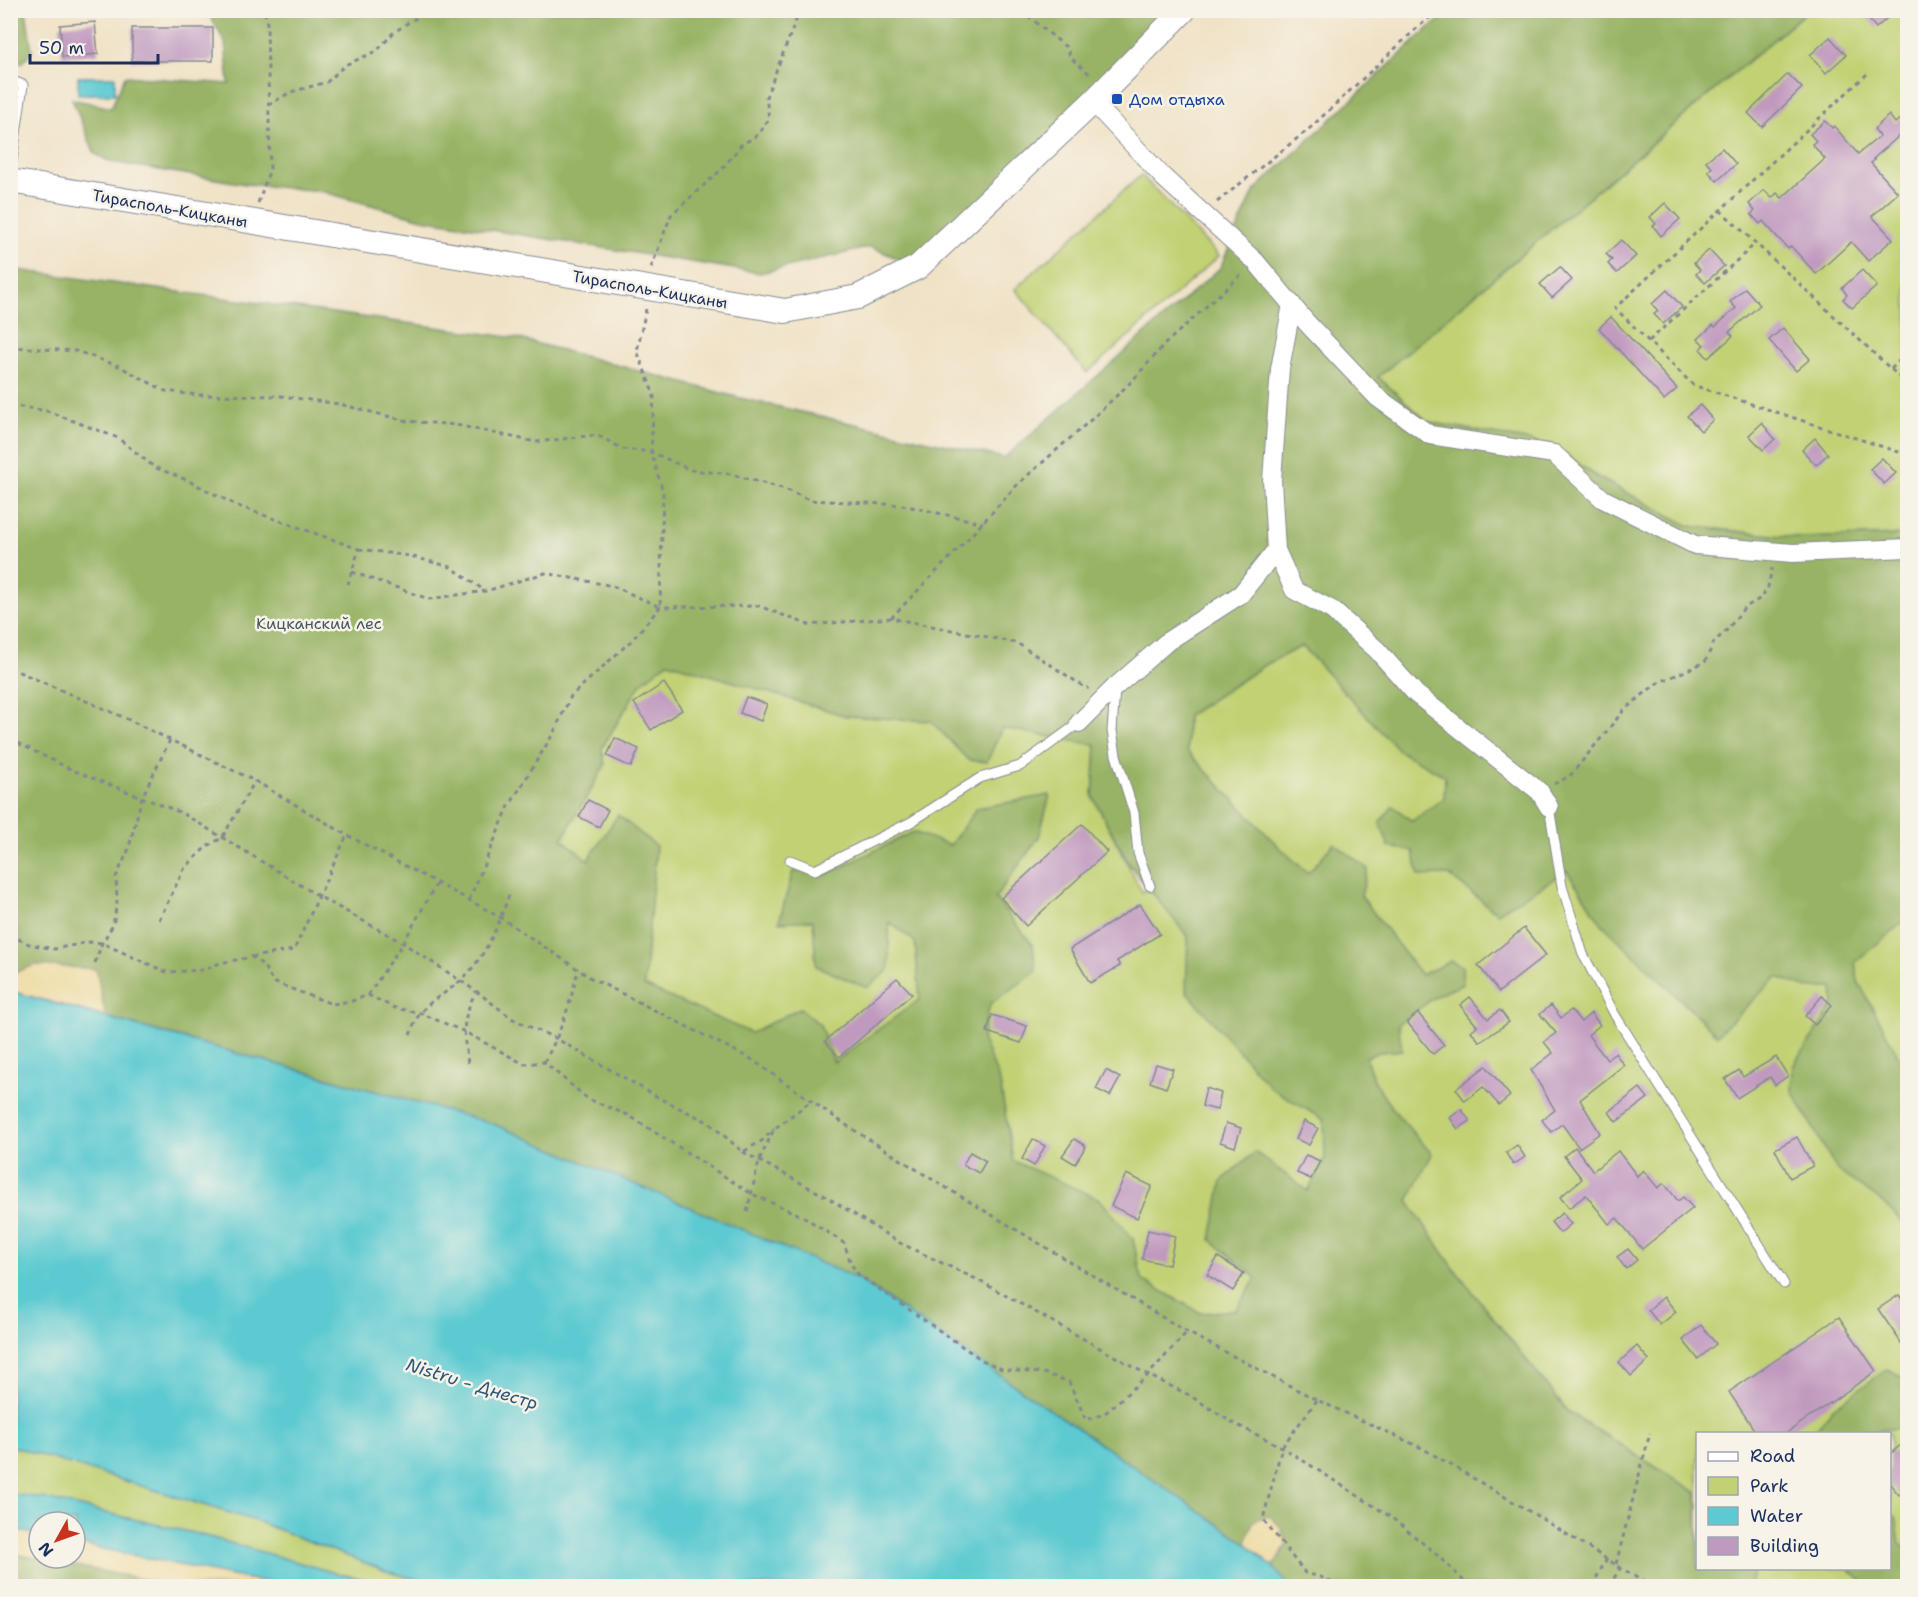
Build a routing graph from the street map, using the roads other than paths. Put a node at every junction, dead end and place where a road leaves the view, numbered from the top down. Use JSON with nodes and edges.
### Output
{"nodes":[{"id":1,"x":1184,"y":10,"type":"edge"},
{"id":2,"x":10,"y":80,"type":"edge"},
{"id":3,"x":1099,"y":95,"type":"junction"},
{"id":4,"x":10,"y":175,"type":"edge"},
{"id":5,"x":10,"y":181,"type":"edge"},
{"id":6,"x":1292,"y":304,"type":"junction"},
{"id":7,"x":1908,"y":548,"type":"edge"},
{"id":8,"x":1276,"y":550,"type":"junction"},
{"id":9,"x":1115,"y":687,"type":"junction"},
{"id":10,"x":1079,"y":723,"type":"joint"},
{"id":11,"x":1545,"y":800,"type":"joint"},
{"id":12,"x":790,"y":860,"type":"dead end"},
{"id":13,"x":1150,"y":886,"type":"dead end"},
{"id":14,"x":1784,"y":1284,"type":"dead end"}],
"edges":[{"from":1,"to":3,"type":"street","name":"Тирасполь-Кицканы"},
{"from":2,"to":4,"type":"lane"},
{"from":3,"to":5,"type":"street","name":"Тирасполь-Кицканы"},
{"from":3,"to":6,"type":"street"},
{"from":6,"to":7,"type":"street"},
{"from":6,"to":8,"type":"street"},
{"from":8,"to":9,"type":"street"},
{"from":8,"to":11,"type":"street"},
{"from":9,"to":10,"type":"street"},
{"from":9,"to":13,"type":"lane"},
{"from":10,"to":12,"type":"lane"},
{"from":11,"to":14,"type":"lane"}]}
